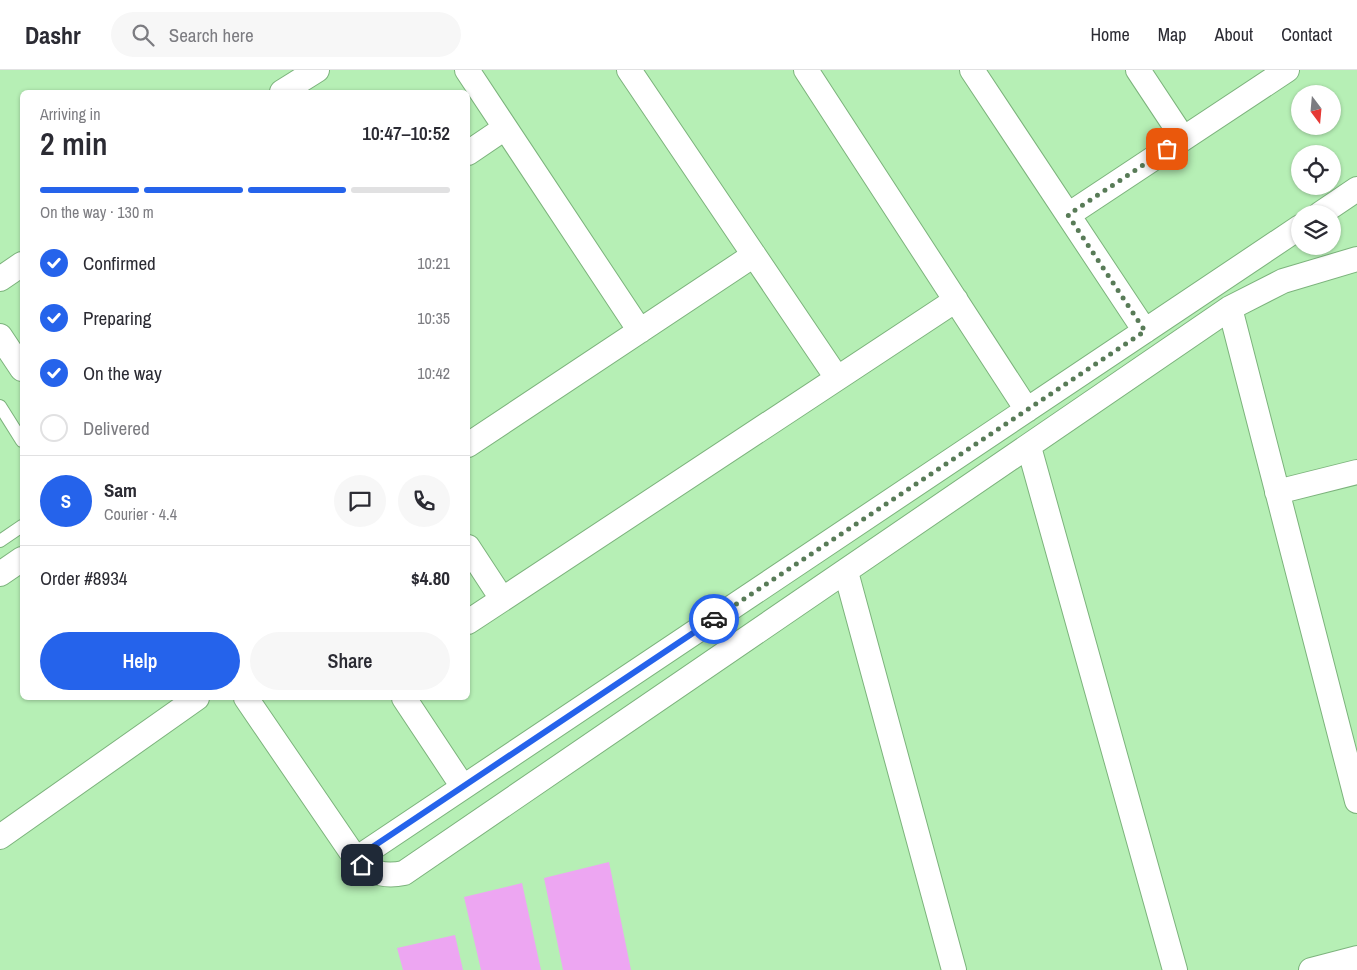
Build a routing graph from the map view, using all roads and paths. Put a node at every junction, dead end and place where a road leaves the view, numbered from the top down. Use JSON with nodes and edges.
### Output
{"nodes":[{"id":1,"x":316,"y":70,"type":"edge"},
{"id":2,"x":467,"y":70,"type":"edge"},
{"id":3,"x":629,"y":70,"type":"edge"},
{"id":4,"x":806,"y":70,"type":"edge"},
{"id":5,"x":972,"y":70,"type":"edge"},
{"id":6,"x":1138,"y":70,"type":"edge"},
{"id":7,"x":1287,"y":70,"type":"edge"},
{"id":8,"x":285,"y":90,"type":"edge"},
{"id":9,"x":505,"y":128,"type":"junction"},
{"id":10,"x":1183,"y":138,"type":"junction"},
{"id":11,"x":470,"y":152,"type":"edge"},
{"id":12,"x":1357,"y":189,"type":"edge"},
{"id":13,"x":1333,"y":205,"type":"edge"},
{"id":14,"x":1068,"y":215,"type":"junction"},
{"id":15,"x":1291,"y":234,"type":"edge"},
{"id":16,"x":754,"y":255,"type":"junction"},
{"id":17,"x":1357,"y":259,"type":"edge"},
{"id":18,"x":20,"y":265,"type":"edge"},
{"id":19,"x":0,"y":279,"type":"edge"},
{"id":20,"x":956,"y":300,"type":"junction"},
{"id":21,"x":1230,"y":308,"type":"junction"},
{"id":22,"x":640,"y":331,"type":"junction"},
{"id":23,"x":1145,"y":331,"type":"junction"},
{"id":24,"x":0,"y":336,"type":"edge"},
{"id":25,"x":20,"y":367,"type":"edge"},
{"id":26,"x":837,"y":378,"type":"junction"},
{"id":27,"x":0,"y":406,"type":"edge"},
{"id":28,"x":1027,"y":410,"type":"junction"},
{"id":29,"x":20,"y":438,"type":"edge"},
{"id":30,"x":470,"y":444,"type":"edge"},
{"id":31,"x":1029,"y":447,"type":"junction"},
{"id":32,"x":1357,"y":472,"type":"edge"},
{"id":33,"x":1277,"y":492,"type":"junction"},
{"id":34,"x":20,"y":527,"type":"edge"},
{"id":35,"x":0,"y":541,"type":"edge"},
{"id":36,"x":470,"y":550,"type":"edge"},
{"id":37,"x":20,"y":560,"type":"edge"},
{"id":38,"x":846,"y":572,"type":"junction"},
{"id":39,"x":0,"y":574,"type":"edge"},
{"id":40,"x":502,"y":599,"type":"junction"},
{"id":41,"x":470,"y":621,"type":"edge"},
{"id":42,"x":195,"y":700,"type":"edge"},
{"id":43,"x":247,"y":700,"type":"edge"},
{"id":44,"x":405,"y":700,"type":"edge"},
{"id":45,"x":463,"y":787,"type":"junction"},
{"id":46,"x":1357,"y":801,"type":"edge"},
{"id":47,"x":0,"y":837,"type":"edge"},
{"id":48,"x":356,"y":858,"type":"junction"},
{"id":49,"x":1357,"y":958,"type":"edge"},
{"id":50,"x":954,"y":970,"type":"edge"},
{"id":51,"x":1175,"y":970,"type":"edge"},
{"id":52,"x":1311,"y":970,"type":"edge"}],
"edges":[{"from":1,"to":8,"type":"street"},
{"from":2,"to":9,"type":"street"},
{"from":3,"to":16,"type":"street"},
{"from":4,"to":20,"type":"street"},
{"from":5,"to":14,"type":"street"},
{"from":6,"to":10,"type":"street"},
{"from":7,"to":10,"type":"street"},
{"from":9,"to":11,"type":"street"},
{"from":9,"to":22,"type":"street"},
{"from":10,"to":14,"type":"street"},
{"from":12,"to":13,"type":"street"},
{"from":14,"to":23,"type":"street"},
{"from":15,"to":23,"type":"street"},
{"from":16,"to":22,"type":"street"},
{"from":16,"to":26,"type":"street"},
{"from":17,"to":21,"type":"street"},
{"from":18,"to":19,"type":"street"},
{"from":20,"to":26,"type":"street"},
{"from":20,"to":28,"type":"street"},
{"from":21,"to":31,"type":"street"},
{"from":21,"to":33,"type":"street"},
{"from":22,"to":30,"type":"street"},
{"from":23,"to":28,"type":"street"},
{"from":24,"to":25,"type":"street"},
{"from":26,"to":40,"type":"street"},
{"from":27,"to":29,"type":"lane"},
{"from":28,"to":45,"type":"street"},
{"from":31,"to":38,"type":"street"},
{"from":31,"to":51,"type":"street"},
{"from":32,"to":33,"type":"street"},
{"from":33,"to":46,"type":"street"},
{"from":34,"to":35,"type":"lane"},
{"from":36,"to":40,"type":"street"},
{"from":37,"to":39,"type":"street"},
{"from":38,"to":48,"type":"street"},
{"from":38,"to":50,"type":"street"},
{"from":40,"to":41,"type":"street"},
{"from":42,"to":47,"type":"street"},
{"from":43,"to":48,"type":"street"},
{"from":44,"to":45,"type":"street"},
{"from":45,"to":48,"type":"street"},
{"from":49,"to":52,"type":"street"}]}
